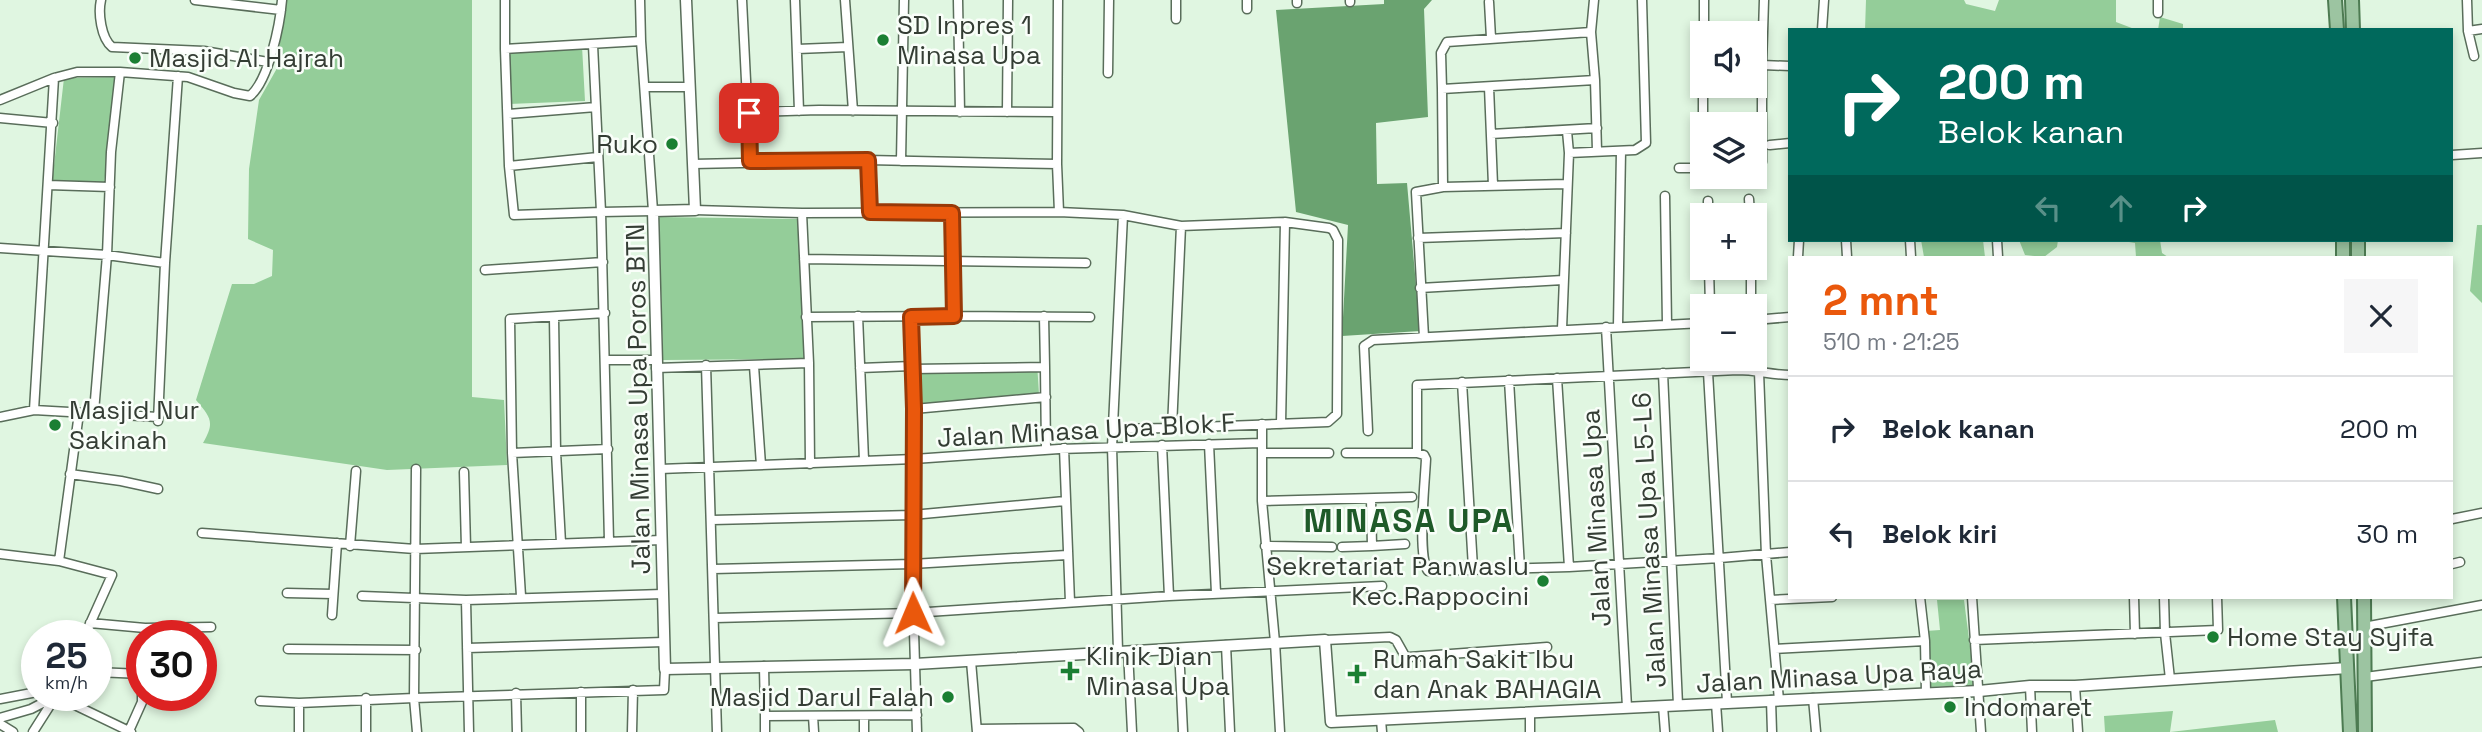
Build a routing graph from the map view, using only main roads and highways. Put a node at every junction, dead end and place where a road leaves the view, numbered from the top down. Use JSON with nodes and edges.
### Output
{"nodes":[{"id":1,"x":2336,"y":6,"type":"edge"},
{"id":2,"x":2352,"y":6,"type":"edge"},
{"id":3,"x":2337,"y":28,"type":"edge"},
{"id":4,"x":2353,"y":28,"type":"edge"},
{"id":5,"x":2344,"y":599,"type":"edge"},
{"id":6,"x":2364,"y":599,"type":"edge"},
{"id":7,"x":2350,"y":732,"type":"edge"},
{"id":8,"x":2365,"y":732,"type":"edge"}],
"edges":[{"from":1,"to":2,"type":"main road"},
{"from":1,"to":3,"type":"main road"},
{"from":2,"to":4,"type":"main road"},
{"from":5,"to":7,"type":"main road"},
{"from":6,"to":8,"type":"main road"}]}
